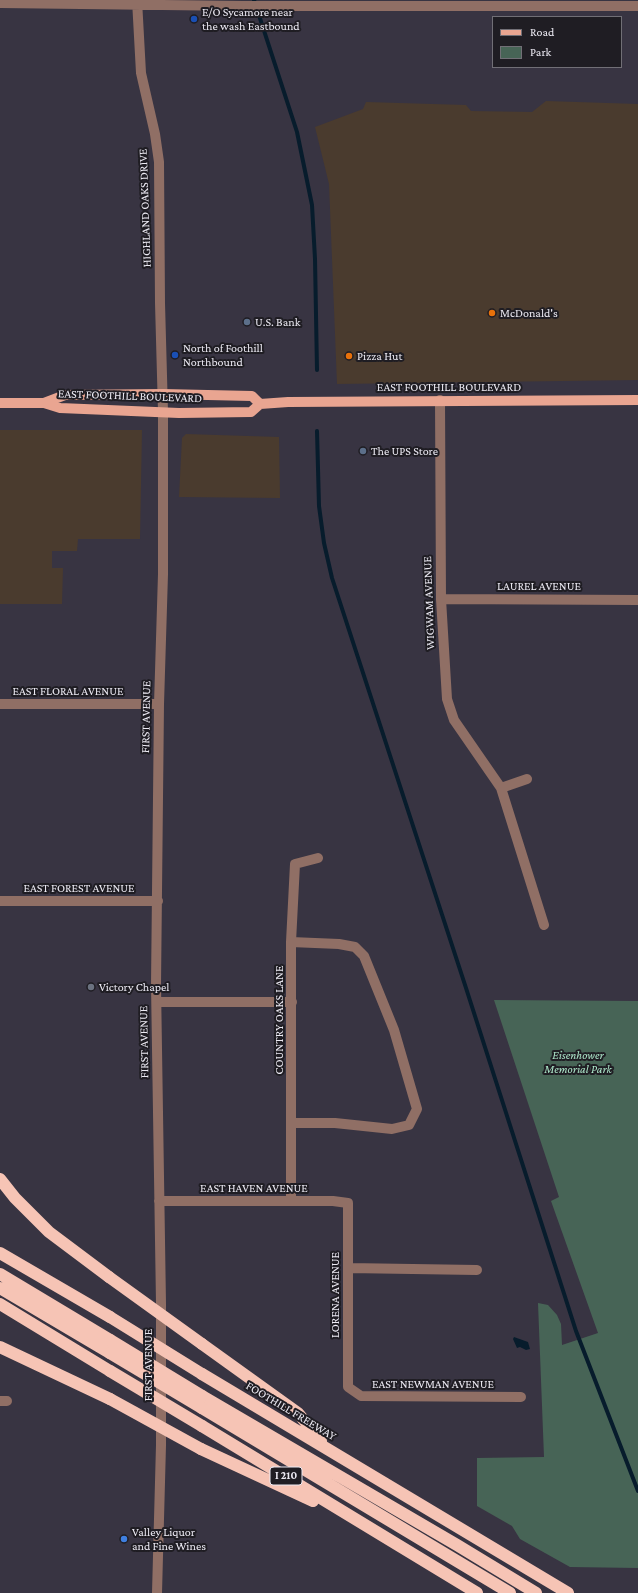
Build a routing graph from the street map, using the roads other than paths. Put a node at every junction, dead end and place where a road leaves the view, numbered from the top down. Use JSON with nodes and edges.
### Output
{"nodes":[{"id":1,"x":137,"y":2,"type":"edge"},
{"id":2,"x":0,"y":3,"type":"edge"},
{"id":3,"x":374,"y":3,"type":"edge"},
{"id":4,"x":542,"y":3,"type":"edge"},
{"id":5,"x":638,"y":6,"type":"edge"},
{"id":6,"x":163,"y":394,"type":"junction"},
{"id":7,"x":440,"y":400,"type":"junction"},
{"id":8,"x":638,"y":400,"type":"edge"},
{"id":9,"x":0,"y":403,"type":"edge"},
{"id":10,"x":44,"y":403,"type":"junction"},
{"id":11,"x":260,"y":404,"type":"junction"},
{"id":12,"x":163,"y":412,"type":"junction"},
{"id":13,"x":441,"y":599,"type":"junction"},
{"id":14,"x":638,"y":600,"type":"edge"},
{"id":15,"x":0,"y":704,"type":"edge"},
{"id":16,"x":159,"y":704,"type":"junction"},
{"id":17,"x":526,"y":779,"type":"dead end"},
{"id":18,"x":501,"y":788,"type":"junction"},
{"id":19,"x":318,"y":858,"type":"dead end"},
{"id":20,"x":158,"y":901,"type":"junction"},
{"id":21,"x":0,"y":902,"type":"edge"},
{"id":22,"x":544,"y":925,"type":"dead end"},
{"id":23,"x":291,"y":942,"type":"junction"},
{"id":24,"x":157,"y":1002,"type":"junction"},
{"id":25,"x":292,"y":1002,"type":"junction"},
{"id":26,"x":291,"y":1123,"type":"junction"},
{"id":27,"x":0,"y":1179,"type":"edge"},
{"id":28,"x":159,"y":1201,"type":"junction"},
{"id":29,"x":291,"y":1201,"type":"junction"},
{"id":30,"x":348,"y":1202,"type":"joint"},
{"id":31,"x":0,"y":1253,"type":"edge"},
{"id":32,"x":348,"y":1268,"type":"junction"},
{"id":33,"x":477,"y":1270,"type":"dead end"},
{"id":34,"x":0,"y":1274,"type":"edge"},
{"id":35,"x":0,"y":1288,"type":"edge"},
{"id":36,"x":0,"y":1304,"type":"edge"},
{"id":37,"x":0,"y":1347,"type":"edge"},
{"id":38,"x":348,"y":1387,"type":"joint"},
{"id":39,"x":521,"y":1397,"type":"dead end"},
{"id":40,"x":326,"y":1448,"type":"junction"},
{"id":41,"x":370,"y":1527,"type":"junction"},
{"id":42,"x":157,"y":1593,"type":"edge"},
{"id":43,"x":477,"y":1593,"type":"edge"},
{"id":44,"x":510,"y":1593,"type":"edge"},
{"id":45,"x":536,"y":1593,"type":"edge"},
{"id":46,"x":568,"y":1593,"type":"edge"}],
"edges":[{"from":1,"to":2,"type":"street"},
{"from":1,"to":3,"type":"street"},
{"from":1,"to":6,"type":"street","name":"HIGHLAND OAKS DRIVE"},
{"from":3,"to":4,"type":"street"},
{"from":4,"to":5,"type":"street"},
{"from":6,"to":10,"type":"main road","name":"EAST FOOTHILL BOULEVARD"},
{"from":6,"to":11,"type":"main road","name":"EAST FOOTHILL BOULEVARD"},
{"from":6,"to":12,"type":"street","name":"FIRST AVENUE"},
{"from":7,"to":8,"type":"main road","name":"EAST FOOTHILL BOULEVARD"},
{"from":7,"to":11,"type":"main road","name":"EAST FOOTHILL BOULEVARD"},
{"from":7,"to":13,"type":"street","name":"WIGWAM AVENUE"},
{"from":9,"to":10,"type":"main road","name":"EAST FOOTHILL BOULEVARD"},
{"from":10,"to":12,"type":"main road","name":"EAST FOOTHILL BOULEVARD"},
{"from":11,"to":12,"type":"main road","name":"EAST FOOTHILL BOULEVARD"},
{"from":12,"to":16,"type":"street","name":"FIRST AVENUE"},
{"from":13,"to":14,"type":"street","name":"LAUREL AVENUE"},
{"from":13,"to":18,"type":"street","name":"WIGWAM AVENUE"},
{"from":15,"to":16,"type":"street","name":"EAST FLORAL AVENUE"},
{"from":16,"to":20,"type":"street","name":"FIRST AVENUE"},
{"from":17,"to":18,"type":"street"},
{"from":18,"to":22,"type":"street","name":"WIGWAM AVENUE"},
{"from":19,"to":23,"type":"street","name":"COUNTRY OAKS LANE"},
{"from":20,"to":21,"type":"street","name":"EAST FOREST AVENUE"},
{"from":20,"to":24,"type":"street","name":"FIRST AVENUE"},
{"from":23,"to":25,"type":"street","name":"COUNTRY OAKS LANE"},
{"from":23,"to":26,"type":"street"},
{"from":24,"to":25,"type":"street"},
{"from":24,"to":28,"type":"street","name":"FIRST AVENUE"},
{"from":25,"to":26,"type":"street","name":"COUNTRY OAKS LANE"},
{"from":26,"to":29,"type":"street","name":"COUNTRY OAKS LANE"},
{"from":27,"to":40,"type":"highway","bridge":true},
{"from":28,"to":29,"type":"street","name":"EAST HAVEN AVENUE"},
{"from":28,"to":42,"type":"street","name":"FIRST AVENUE"},
{"from":29,"to":30,"type":"street","name":"EAST HAVEN AVENUE"},
{"from":30,"to":32,"type":"street","name":"LORENA AVENUE"},
{"from":31,"to":40,"type":"highway","name":"FOOTHILL FREEWAY","bridge":true},
{"from":32,"to":33,"type":"street"},
{"from":32,"to":38,"type":"street","name":"LORENA AVENUE"},
{"from":34,"to":45,"type":"highway","bridge":true},
{"from":35,"to":44,"type":"highway","bridge":true},
{"from":36,"to":41,"type":"highway","number":"I 210","bridge":true},
{"from":37,"to":41,"type":"highway","bridge":true},
{"from":38,"to":39,"type":"street","name":"EAST NEWMAN AVENUE"},
{"from":40,"to":46,"type":"highway","name":"FOOTHILL FREEWAY"},
{"from":41,"to":43,"type":"highway","number":"I 210"}]}
